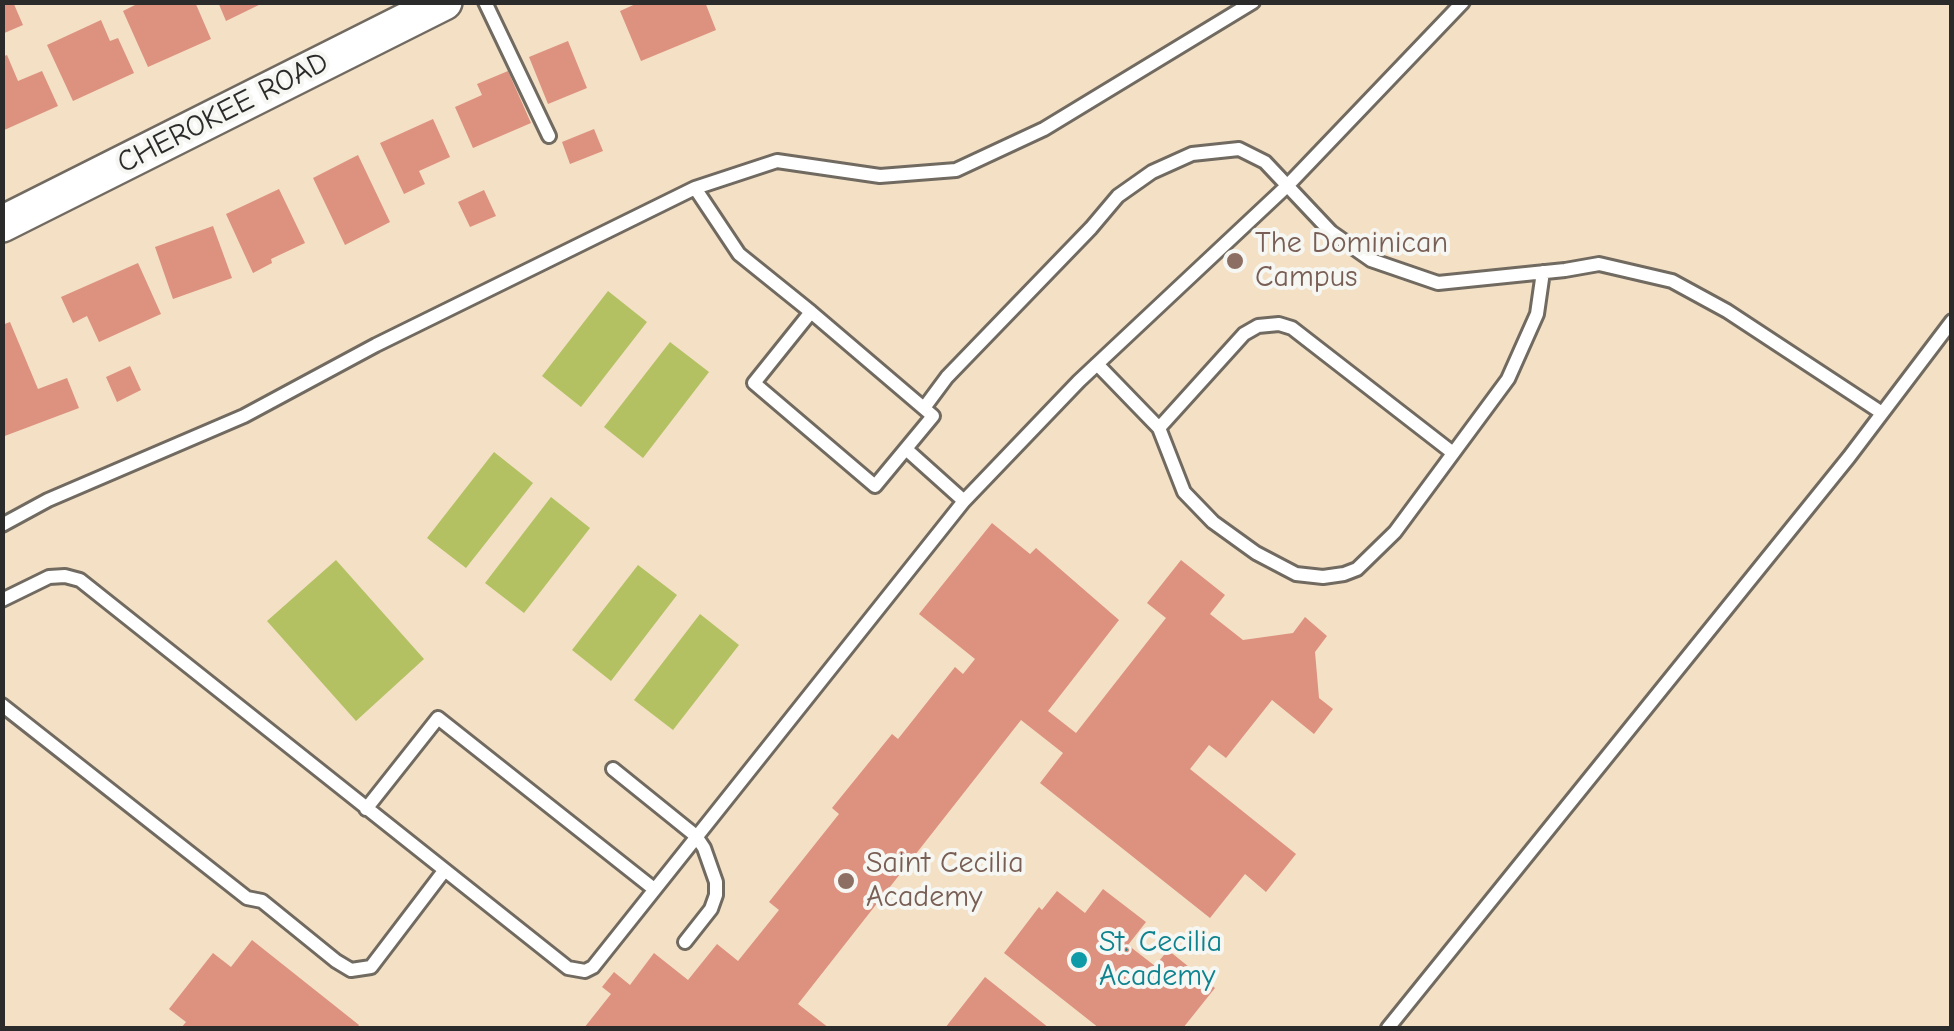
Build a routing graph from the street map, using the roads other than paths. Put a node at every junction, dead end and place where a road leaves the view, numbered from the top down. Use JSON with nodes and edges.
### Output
{"nodes":[{"id":1,"x":444,"y":2,"type":"edge"},
{"id":2,"x":485,"y":2,"type":"edge"},
{"id":3,"x":1253,"y":2,"type":"edge"},
{"id":4,"x":1463,"y":2,"type":"edge"},
{"id":5,"x":549,"y":136,"type":"dead end"},
{"id":6,"x":1288,"y":185,"type":"junction"},
{"id":7,"x":695,"y":188,"type":"junction"},
{"id":8,"x":2,"y":224,"type":"edge"},
{"id":9,"x":1542,"y":272,"type":"junction"},
{"id":10,"x":811,"y":312,"type":"junction"},
{"id":11,"x":1952,"y":321,"type":"edge"},
{"id":12,"x":1098,"y":364,"type":"junction"},
{"id":13,"x":924,"y":408,"type":"junction"},
{"id":14,"x":1882,"y":413,"type":"junction"},
{"id":15,"x":1159,"y":428,"type":"junction"},
{"id":16,"x":906,"y":449,"type":"junction"},
{"id":17,"x":1453,"y":453,"type":"junction"},
{"id":18,"x":964,"y":502,"type":"junction"},
{"id":19,"x":2,"y":525,"type":"edge"},
{"id":20,"x":2,"y":600,"type":"edge"},
{"id":21,"x":2,"y":704,"type":"edge"},
{"id":22,"x":612,"y":769,"type":"dead end"},
{"id":23,"x":366,"y":808,"type":"junction"},
{"id":24,"x":696,"y":836,"type":"junction"},
{"id":25,"x":444,"y":871,"type":"junction"},
{"id":26,"x":654,"y":889,"type":"junction"},
{"id":27,"x":686,"y":942,"type":"dead end"},
{"id":28,"x":1388,"y":1028,"type":"edge"}],
"edges":[{"from":1,"to":8,"type":"street","name":"CHEROKEE ROAD"},
{"from":2,"to":5,"type":"lane"},
{"from":3,"to":7,"type":"lane"},
{"from":4,"to":6,"type":"lane"},
{"from":6,"to":9,"type":"lane"},
{"from":6,"to":12,"type":"lane"},
{"from":6,"to":13,"type":"lane"},
{"from":7,"to":10,"type":"lane"},
{"from":7,"to":19,"type":"lane"},
{"from":9,"to":14,"type":"lane"},
{"from":9,"to":17,"type":"lane"},
{"from":10,"to":13,"type":"lane"},
{"from":10,"to":16,"type":"lane"},
{"from":11,"to":14,"type":"lane"},
{"from":12,"to":15,"type":"lane"},
{"from":12,"to":18,"type":"lane"},
{"from":13,"to":16,"type":"lane"},
{"from":14,"to":28,"type":"lane"},
{"from":15,"to":17,"type":"lane"},
{"from":15,"to":17,"type":"lane"},
{"from":16,"to":18,"type":"lane"},
{"from":18,"to":24,"type":"lane"},
{"from":20,"to":23,"type":"lane"},
{"from":21,"to":25,"type":"lane"},
{"from":22,"to":24,"type":"lane"},
{"from":23,"to":25,"type":"lane"},
{"from":23,"to":26,"type":"lane"},
{"from":24,"to":26,"type":"lane"},
{"from":24,"to":27,"type":"lane"},
{"from":25,"to":26,"type":"lane"}]}
